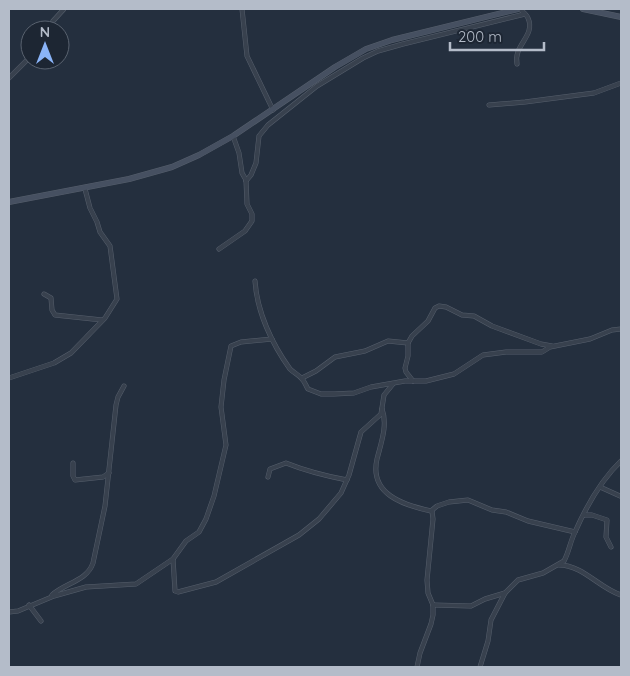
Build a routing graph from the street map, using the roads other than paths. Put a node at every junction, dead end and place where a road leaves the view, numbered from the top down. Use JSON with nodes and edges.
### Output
{"nodes":[{"id":1,"x":64,"y":9,"type":"edge"},
{"id":2,"x":242,"y":9,"type":"edge"},
{"id":3,"x":519,"y":9,"type":"edge"},
{"id":4,"x":583,"y":9,"type":"edge"},
{"id":5,"x":524,"y":14,"type":"junction"},
{"id":6,"x":621,"y":17,"type":"edge"},
{"id":7,"x":56,"y":20,"type":"edge"},
{"id":8,"x":516,"y":64,"type":"dead end"},
{"id":9,"x":20,"y":67,"type":"edge"},
{"id":10,"x":9,"y":78,"type":"edge"},
{"id":11,"x":621,"y":83,"type":"edge"},
{"id":12,"x":489,"y":105,"type":"dead end"},
{"id":13,"x":273,"y":110,"type":"junction"},
{"id":14,"x":233,"y":136,"type":"junction"},
{"id":15,"x":246,"y":181,"type":"junction"},
{"id":16,"x":85,"y":189,"type":"junction"},
{"id":17,"x":10,"y":200,"type":"edge"},
{"id":18,"x":220,"y":249,"type":"dead end"},
{"id":19,"x":255,"y":281,"type":"dead end"},
{"id":20,"x":44,"y":294,"type":"dead end"},
{"id":21,"x":102,"y":320,"type":"junction"},
{"id":22,"x":621,"y":328,"type":"edge"},
{"id":23,"x":272,"y":338,"type":"junction"},
{"id":24,"x":408,"y":343,"type":"junction"},
{"id":25,"x":555,"y":346,"type":"junction"},
{"id":26,"x":9,"y":378,"type":"edge"},
{"id":27,"x":302,"y":378,"type":"junction"},
{"id":28,"x":413,"y":382,"type":"junction"},
{"id":29,"x":393,"y":384,"type":"junction"},
{"id":30,"x":124,"y":386,"type":"dead end"},
{"id":31,"x":379,"y":386,"type":"junction"},
{"id":32,"x":384,"y":396,"type":"junction"},
{"id":33,"x":382,"y":408,"type":"junction"},
{"id":34,"x":621,"y":461,"type":"edge"},
{"id":35,"x":73,"y":463,"type":"dead end"},
{"id":36,"x":109,"y":474,"type":"junction"},
{"id":37,"x":268,"y":476,"type":"dead end"},
{"id":38,"x":347,"y":480,"type":"junction"},
{"id":39,"x":600,"y":487,"type":"junction"},
{"id":40,"x":620,"y":496,"type":"edge"},
{"id":41,"x":432,"y":511,"type":"junction"},
{"id":42,"x":584,"y":515,"type":"junction"},
{"id":43,"x":575,"y":532,"type":"junction"},
{"id":44,"x":611,"y":547,"type":"dead end"},
{"id":45,"x":173,"y":559,"type":"junction"},
{"id":46,"x":559,"y":565,"type":"junction"},
{"id":47,"x":505,"y":593,"type":"junction"},
{"id":48,"x":621,"y":594,"type":"edge"},
{"id":49,"x":51,"y":597,"type":"junction"},
{"id":50,"x":29,"y":605,"type":"junction"},
{"id":51,"x":433,"y":606,"type":"junction"},
{"id":52,"x":9,"y":612,"type":"edge"},
{"id":53,"x":41,"y":621,"type":"dead end"},
{"id":54,"x":417,"y":667,"type":"edge"},
{"id":55,"x":480,"y":667,"type":"edge"}],
"edges":[{"from":1,"to":7,"type":"street"},
{"from":2,"to":13,"type":"street"},
{"from":3,"to":5,"type":"street"},
{"from":3,"to":13,"type":"main road"},
{"from":4,"to":6,"type":"main road"},
{"from":5,"to":8,"type":"street"},
{"from":5,"to":15,"type":"street"},
{"from":9,"to":10,"type":"street"},
{"from":11,"to":12,"type":"street"},
{"from":13,"to":14,"type":"main road"},
{"from":14,"to":15,"type":"street"},
{"from":14,"to":16,"type":"main road"},
{"from":15,"to":18,"type":"street"},
{"from":16,"to":17,"type":"main road"},
{"from":16,"to":21,"type":"street"},
{"from":19,"to":23,"type":"street"},
{"from":20,"to":21,"type":"street"},
{"from":21,"to":26,"type":"street"},
{"from":22,"to":25,"type":"street"},
{"from":23,"to":27,"type":"street"},
{"from":23,"to":45,"type":"street"},
{"from":24,"to":25,"type":"street"},
{"from":24,"to":27,"type":"street"},
{"from":24,"to":28,"type":"street"},
{"from":25,"to":28,"type":"street"},
{"from":27,"to":31,"type":"street"},
{"from":28,"to":29,"type":"street"},
{"from":29,"to":31,"type":"street"},
{"from":29,"to":32,"type":"street"},
{"from":30,"to":36,"type":"street"},
{"from":31,"to":32,"type":"street"},
{"from":32,"to":33,"type":"street"},
{"from":33,"to":38,"type":"street"},
{"from":33,"to":41,"type":"street"},
{"from":34,"to":39,"type":"street"},
{"from":35,"to":36,"type":"street"},
{"from":36,"to":49,"type":"street"},
{"from":37,"to":38,"type":"street"},
{"from":38,"to":45,"type":"street"},
{"from":39,"to":40,"type":"street"},
{"from":39,"to":42,"type":"street"},
{"from":41,"to":43,"type":"street"},
{"from":41,"to":51,"type":"street"},
{"from":42,"to":43,"type":"street"},
{"from":42,"to":44,"type":"street"},
{"from":43,"to":46,"type":"street"},
{"from":45,"to":49,"type":"street"},
{"from":46,"to":47,"type":"street"},
{"from":46,"to":48,"type":"street"},
{"from":47,"to":51,"type":"street"},
{"from":47,"to":55,"type":"street"},
{"from":49,"to":50,"type":"street"},
{"from":50,"to":52,"type":"street"},
{"from":50,"to":53,"type":"street"},
{"from":51,"to":54,"type":"street"}]}
